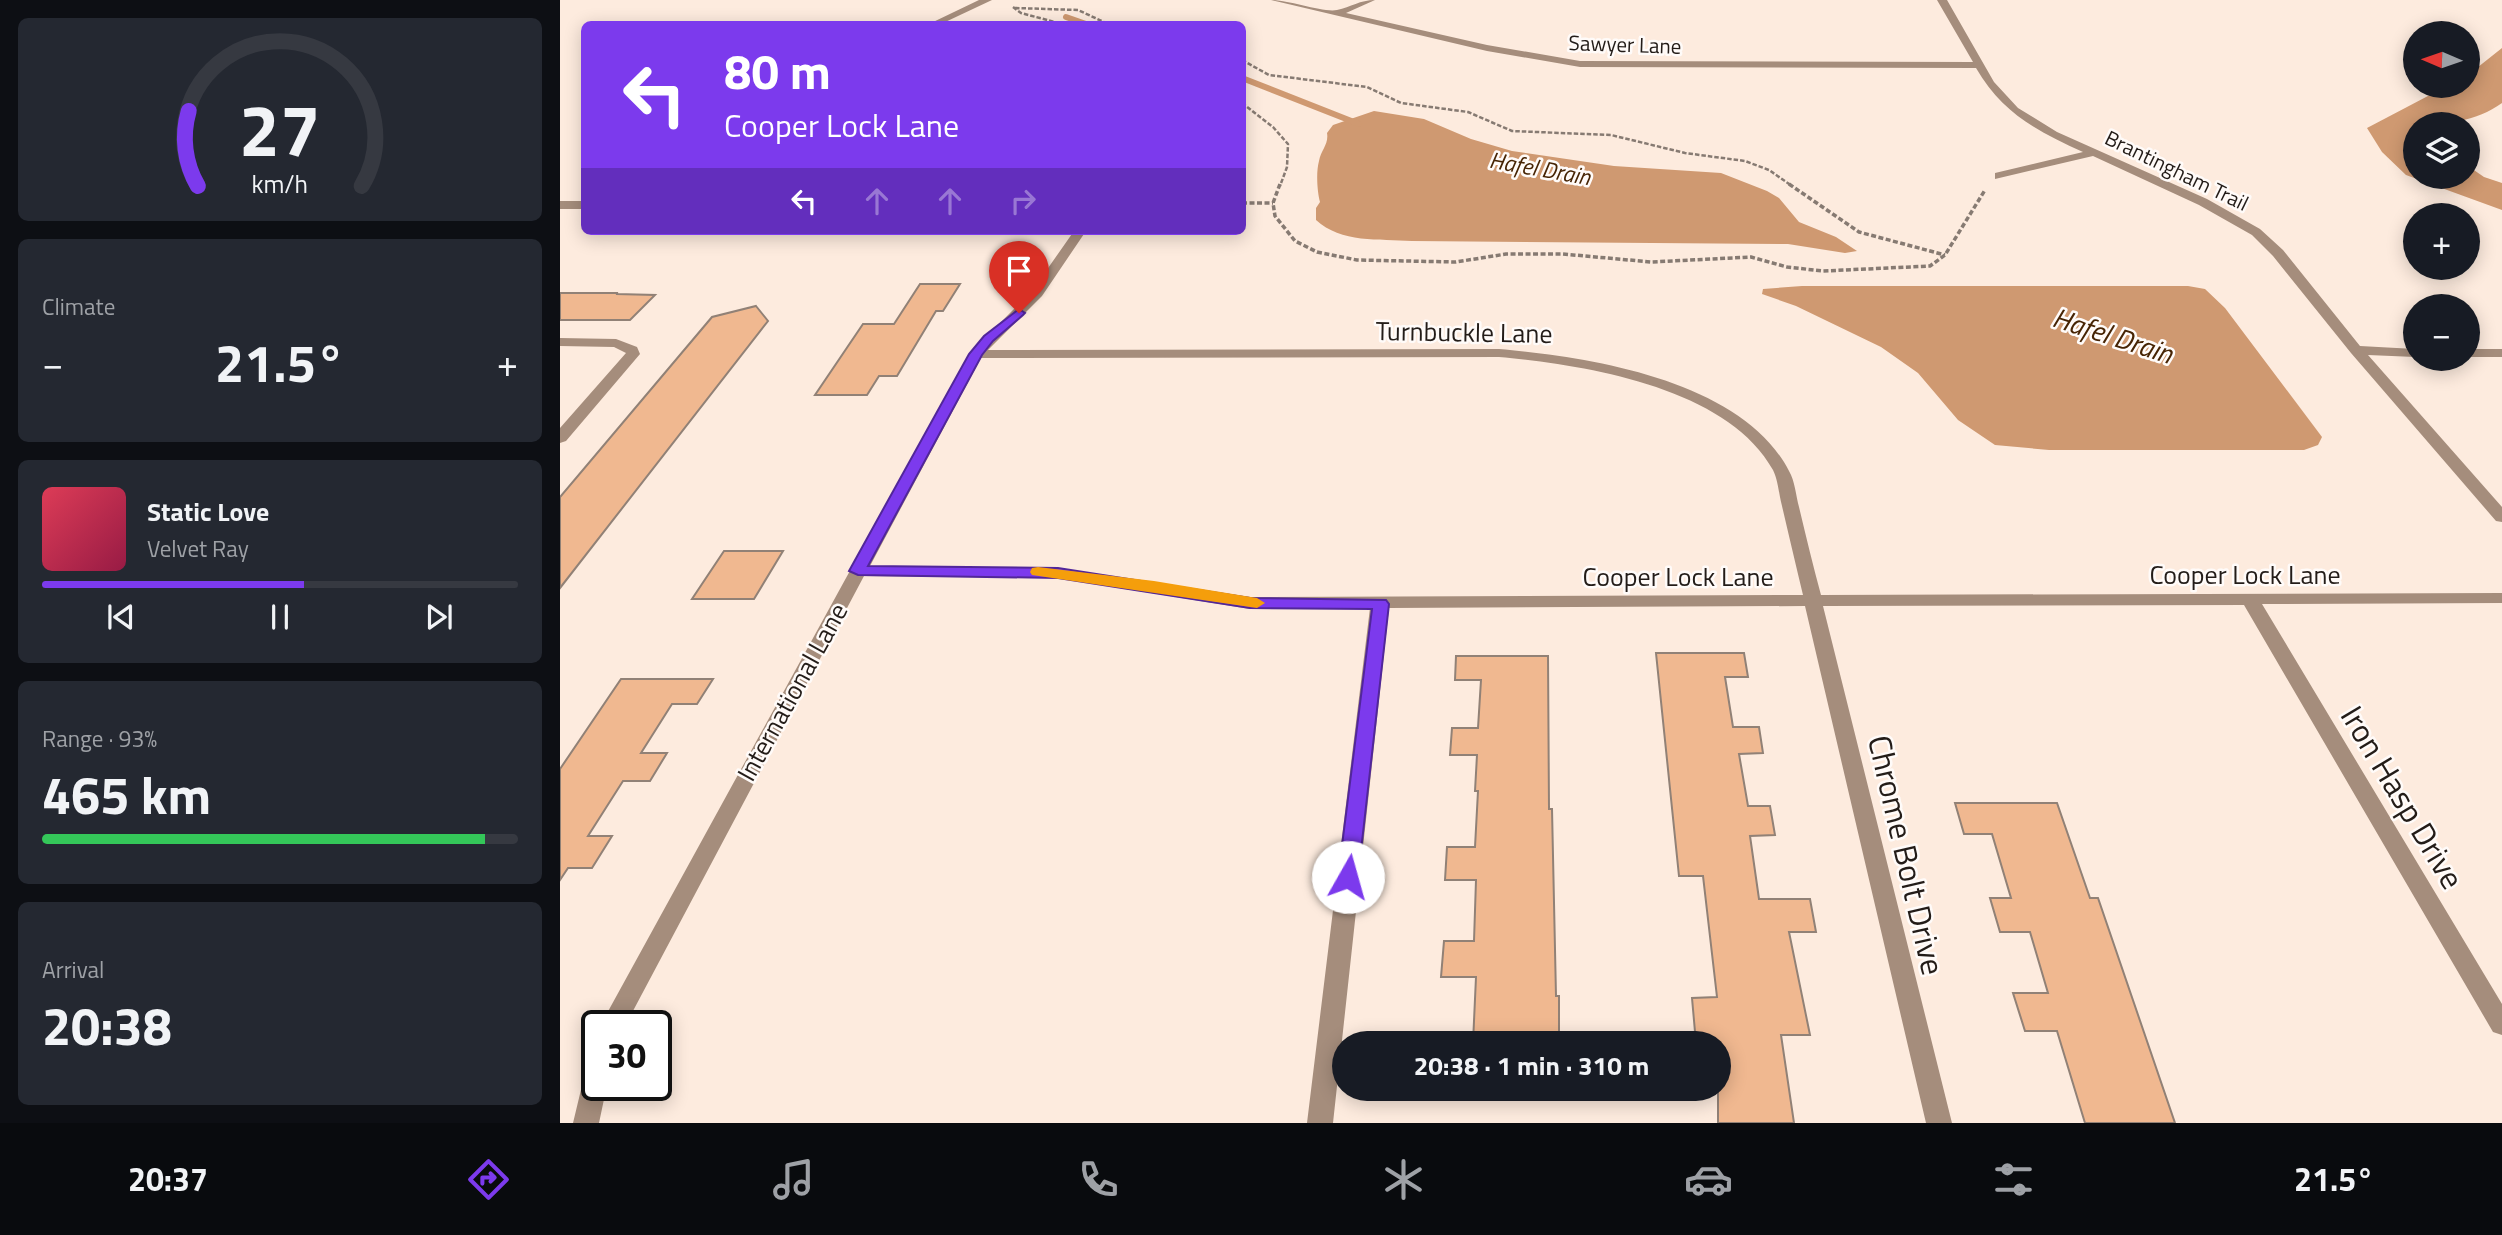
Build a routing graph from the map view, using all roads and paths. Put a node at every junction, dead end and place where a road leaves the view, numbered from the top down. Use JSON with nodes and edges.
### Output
{"nodes":[{"id":1,"x":1276,"y":0,"type":"edge"},
{"id":2,"x":1370,"y":0,"type":"edge"},
{"id":3,"x":1942,"y":0,"type":"edge"},
{"id":4,"x":986,"y":1,"type":"edge"},
{"id":5,"x":1015,"y":8,"type":"junction"},
{"id":6,"x":1336,"y":13,"type":"junction"},
{"id":7,"x":941,"y":21,"type":"edge"},
{"id":8,"x":1051,"y":21,"type":"edge"},
{"id":9,"x":1102,"y":21,"type":"edge"},
{"id":10,"x":1246,"y":62,"type":"edge"},
{"id":11,"x":1980,"y":65,"type":"junction"},
{"id":12,"x":1246,"y":106,"type":"edge"},
{"id":13,"x":2092,"y":153,"type":"junction"},
{"id":14,"x":1999,"y":176,"type":"joint"},
{"id":15,"x":1246,"y":203,"type":"edge"},
{"id":16,"x":1273,"y":203,"type":"junction"},
{"id":17,"x":560,"y":205,"type":"edge"},
{"id":18,"x":581,"y":205,"type":"edge"},
{"id":19,"x":1077,"y":235,"type":"edge"},
{"id":20,"x":1945,"y":255,"type":"junction"},
{"id":21,"x":560,"y":342,"type":"edge"},
{"id":22,"x":2356,"y":350,"type":"junction"},
{"id":23,"x":2403,"y":352,"type":"edge"},
{"id":24,"x":2480,"y":353,"type":"edge"},
{"id":25,"x":2502,"y":353,"type":"edge"},
{"id":26,"x":976,"y":354,"type":"junction"},
{"id":27,"x":560,"y":438,"type":"edge"},
{"id":28,"x":2502,"y":517,"type":"edge"},
{"id":29,"x":858,"y":571,"type":"junction"},
{"id":30,"x":2502,"y":598,"type":"edge"},
{"id":31,"x":2250,"y":600,"type":"junction"},
{"id":32,"x":1814,"y":601,"type":"junction"},
{"id":33,"x":1380,"y":604,"type":"junction"},
{"id":34,"x":621,"y":1010,"type":"edge"},
{"id":35,"x":2502,"y":1025,"type":"edge"},
{"id":36,"x":591,"y":1101,"type":"edge"},
{"id":37,"x":586,"y":1123,"type":"edge"},
{"id":38,"x":1320,"y":1123,"type":"edge"},
{"id":39,"x":1939,"y":1123,"type":"edge"}],
"edges":[{"from":1,"to":6,"type":"street","name":"Sawyer Lane"},
{"from":2,"to":6,"type":"street"},
{"from":3,"to":11,"type":"street","name":"Brantingham Trail"},
{"from":4,"to":5,"type":"path"},
{"from":4,"to":7,"type":"street"},
{"from":5,"to":8,"type":"path"},
{"from":5,"to":9,"type":"path"},
{"from":6,"to":11,"type":"street","name":"Sawyer Lane"},
{"from":10,"to":20,"type":"path"},
{"from":11,"to":13,"type":"street","name":"Brantingham Trail"},
{"from":12,"to":16,"type":"path"},
{"from":13,"to":14,"type":"street"},
{"from":13,"to":22,"type":"street","name":"Brantingham Trail"},
{"from":14,"to":20,"type":"path"},
{"from":15,"to":16,"type":"path"},
{"from":16,"to":20,"type":"path"},
{"from":17,"to":18,"type":"street"},
{"from":19,"to":26,"type":"street","name":"International Lane"},
{"from":21,"to":27,"type":"street"},
{"from":22,"to":23,"type":"street"},
{"from":22,"to":28,"type":"street","name":"Brantingham Trail"},
{"from":24,"to":25,"type":"street"},
{"from":26,"to":29,"type":"street","name":"International Lane"},
{"from":26,"to":32,"type":"street","name":"Turnbuckle Lane"},
{"from":29,"to":33,"type":"street","name":"Cooper Lock Lane"},
{"from":29,"to":34,"type":"street","name":"International Lane"},
{"from":30,"to":31,"type":"street","name":"Cooper Lock Lane"},
{"from":31,"to":32,"type":"street","name":"Cooper Lock Lane"},
{"from":31,"to":35,"type":"street","name":"Iron Hasp Drive"},
{"from":32,"to":33,"type":"street","name":"Cooper Lock Lane"},
{"from":32,"to":39,"type":"street","name":"Chrome Bolt Drive"},
{"from":33,"to":38,"type":"street"},
{"from":36,"to":37,"type":"street"}]}
